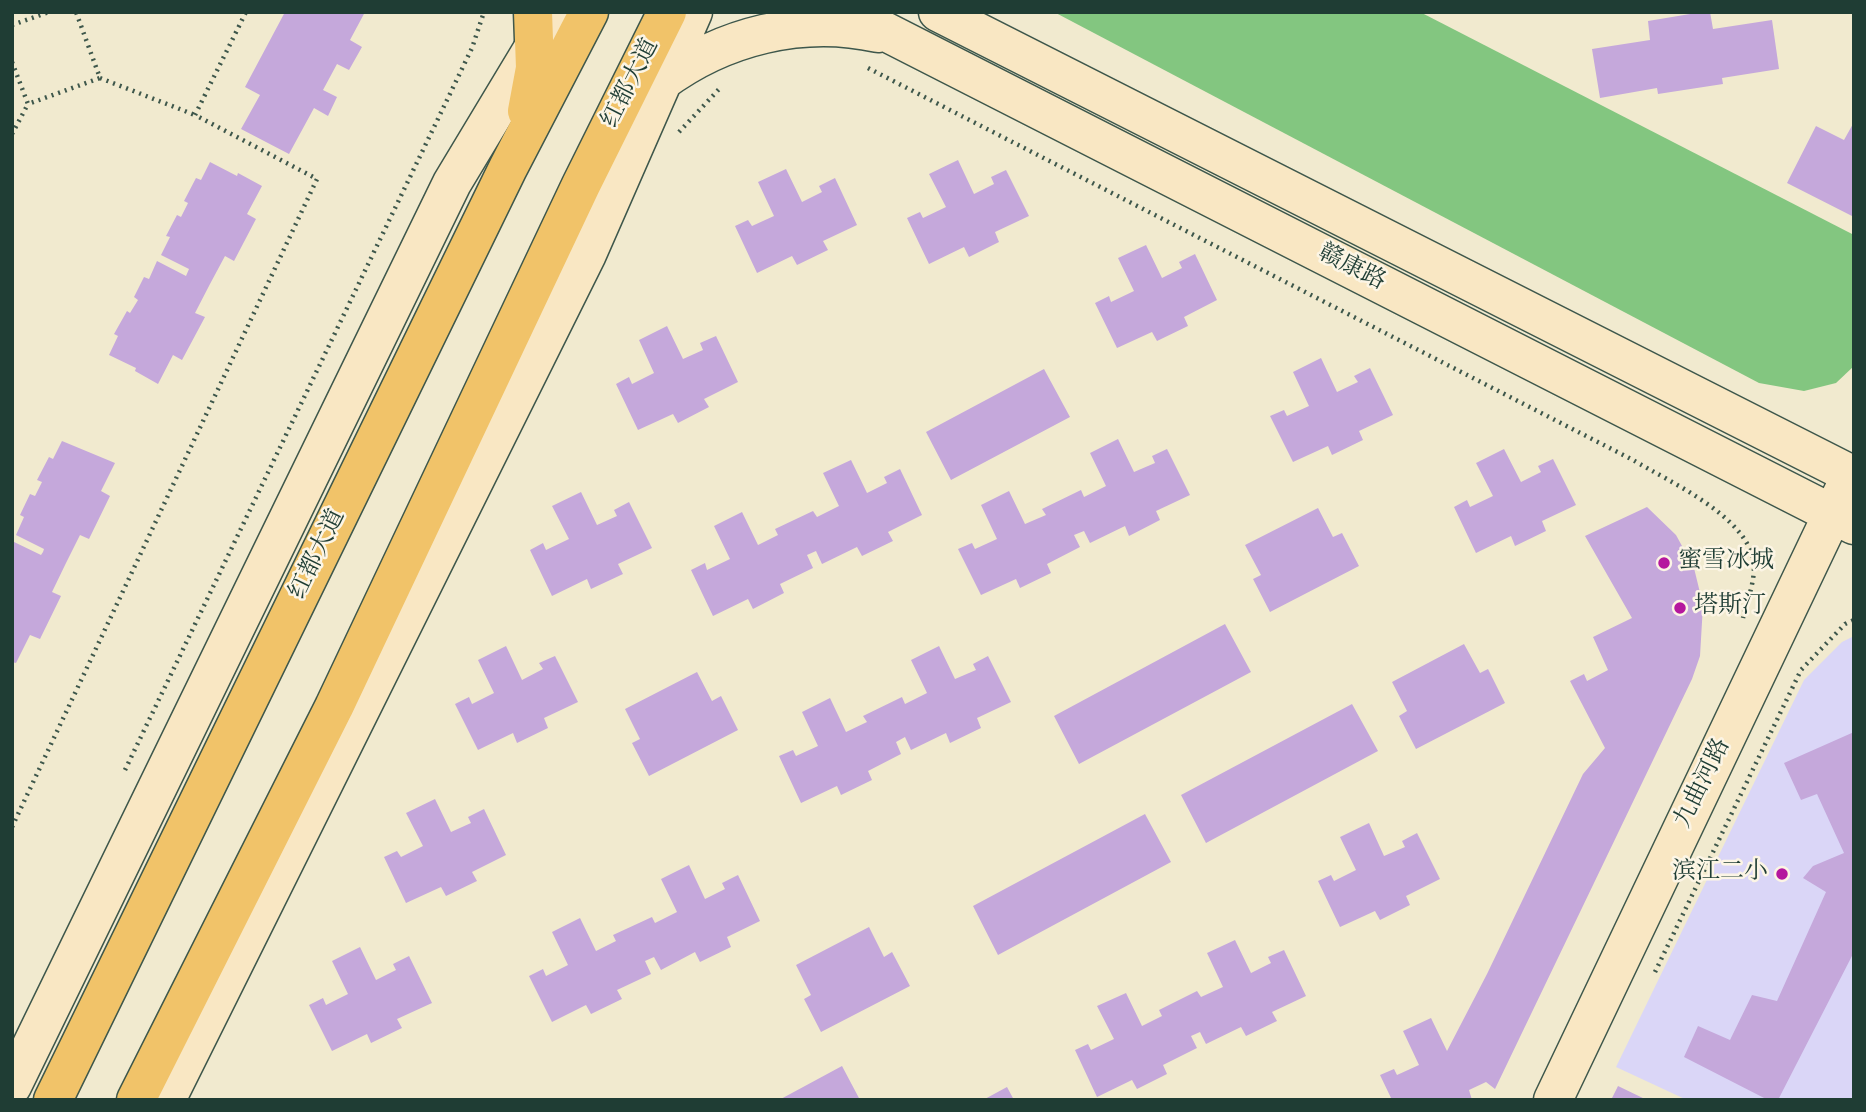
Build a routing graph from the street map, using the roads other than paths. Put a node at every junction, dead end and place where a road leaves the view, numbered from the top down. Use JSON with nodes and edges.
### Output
{"nodes":[{"id":1,"x":555,"y":12,"type":"edge"},
{"id":2,"x":589,"y":12,"type":"edge"},
{"id":3,"x":667,"y":12,"type":"edge"},
{"id":4,"x":693,"y":12,"type":"edge"},
{"id":5,"x":848,"y":12,"type":"edge"},
{"id":6,"x":939,"y":13,"type":"edge"},
{"id":7,"x":534,"y":30,"type":"edge"},
{"id":8,"x":895,"y":37,"type":"junction"},
{"id":9,"x":666,"y":79,"type":"junction"},
{"id":10,"x":508,"y":168,"type":"junction"},
{"id":11,"x":581,"y":185,"type":"junction"},
{"id":12,"x":1853,"y":473,"type":"edge"},
{"id":13,"x":1844,"y":520,"type":"edge"},
{"id":14,"x":12,"y":1086,"type":"edge"},
{"id":15,"x":53,"y":1100,"type":"edge"},
{"id":16,"x":136,"y":1100,"type":"edge"},
{"id":17,"x":166,"y":1100,"type":"edge"},
{"id":18,"x":1553,"y":1100,"type":"edge"}],
"edges":[{"from":1,"to":7,"type":"street"},
{"from":2,"to":10,"type":"main road","name":"红都大道"},
{"from":3,"to":11,"type":"main road","name":"红都大道"},
{"from":4,"to":9,"type":"street"},
{"from":5,"to":8,"type":"street","name":"赣康路"},
{"from":6,"to":12,"type":"street","name":"赣康路"},
{"from":7,"to":10,"type":"main road"},
{"from":7,"to":14,"type":"street"},
{"from":8,"to":9,"type":"street"},
{"from":8,"to":13,"type":"street","name":"赣康路"},
{"from":9,"to":11,"type":"street"},
{"from":9,"to":17,"type":"street"},
{"from":10,"to":15,"type":"main road","name":"红都大道"},
{"from":11,"to":16,"type":"main road","name":"红都大道"},
{"from":12,"to":13,"type":"street","name":"九曲河路"},
{"from":13,"to":18,"type":"street","name":"九曲河路"}]}
